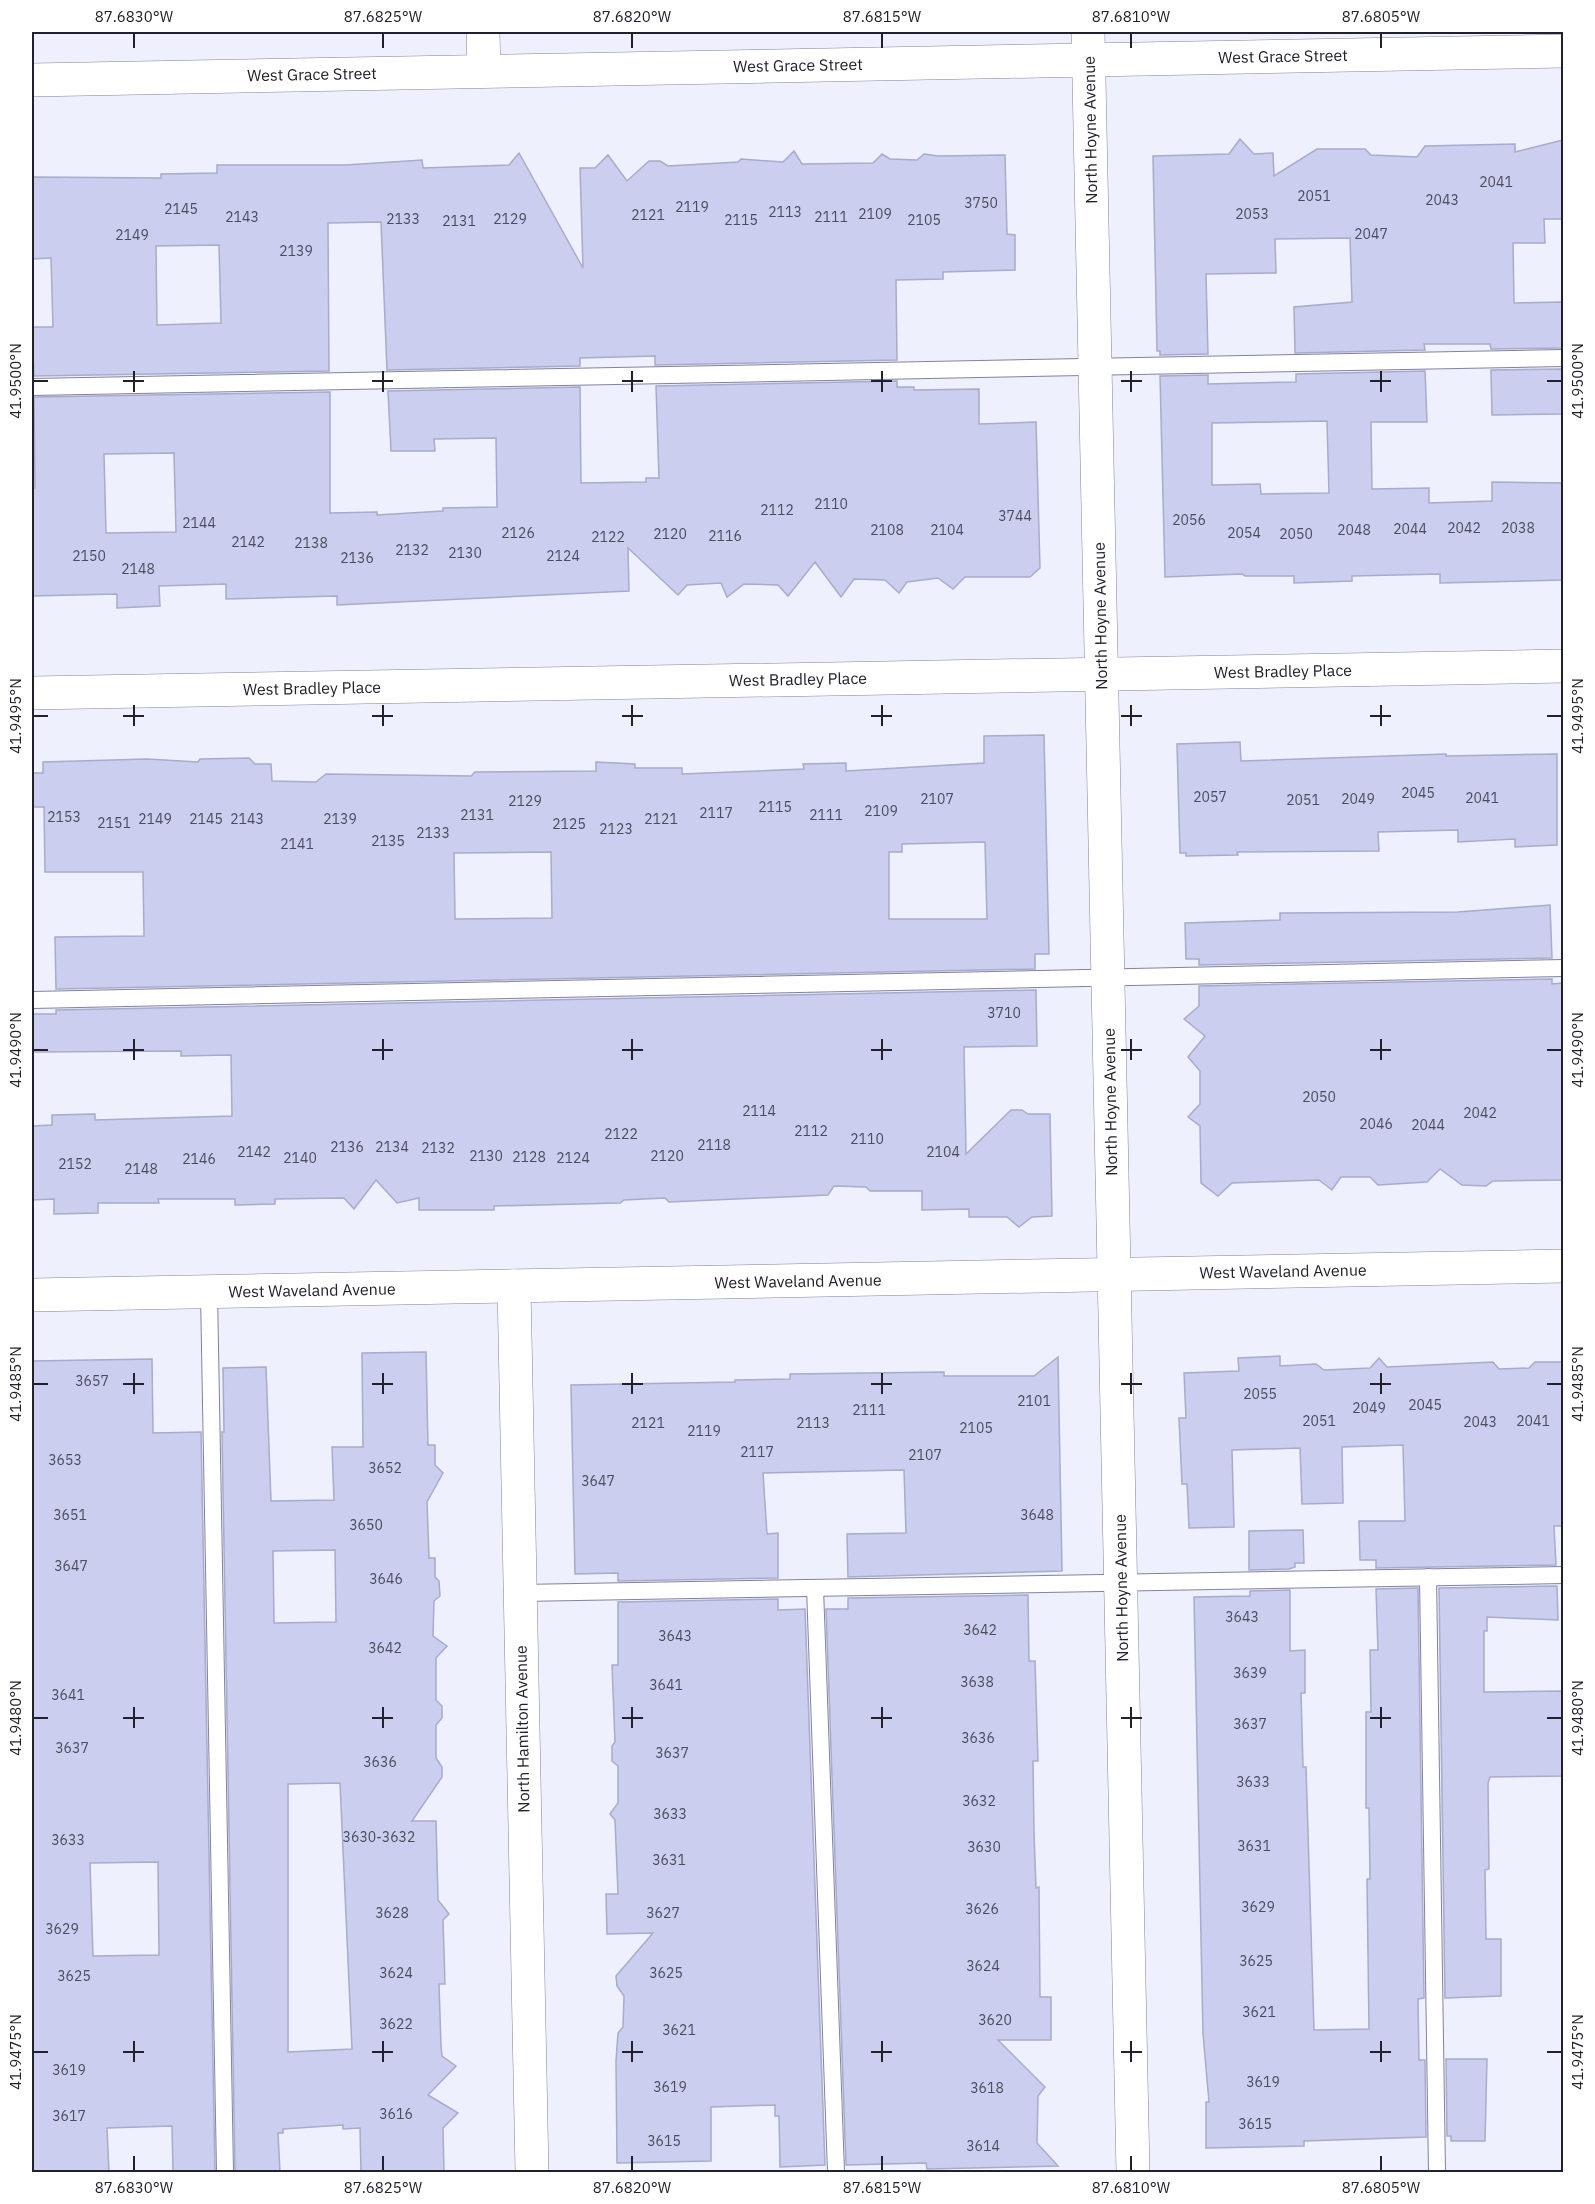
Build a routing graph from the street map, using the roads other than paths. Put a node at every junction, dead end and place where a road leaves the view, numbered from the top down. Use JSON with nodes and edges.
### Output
{"nodes":[{"id":1,"x":483,"y":32,"type":"edge"},
{"id":2,"x":1088,"y":46,"type":"edge"},
{"id":3,"x":1563,"y":51,"type":"edge"},
{"id":4,"x":484,"y":72,"type":"junction"},
{"id":5,"x":32,"y":80,"type":"edge"},
{"id":6,"x":1563,"y":358,"type":"edge"},
{"id":7,"x":1095,"y":368,"type":"junction"},
{"id":8,"x":32,"y":387,"type":"edge"},
{"id":9,"x":1563,"y":666,"type":"edge"},
{"id":10,"x":1101,"y":674,"type":"junction"},
{"id":11,"x":32,"y":693,"type":"edge"},
{"id":12,"x":1563,"y":968,"type":"edge"},
{"id":13,"x":1108,"y":977,"type":"junction"},
{"id":14,"x":32,"y":1000,"type":"edge"},
{"id":15,"x":1563,"y":1266,"type":"edge"},
{"id":16,"x":1114,"y":1275,"type":"junction"},
{"id":17,"x":514,"y":1286,"type":"junction"},
{"id":18,"x":209,"y":1292,"type":"junction"},
{"id":19,"x":32,"y":1295,"type":"edge"},
{"id":20,"x":1563,"y":1575,"type":"edge"},
{"id":21,"x":1428,"y":1577,"type":"junction"},
{"id":22,"x":1121,"y":1584,"type":"junction"},
{"id":23,"x":815,"y":1588,"type":"junction"},
{"id":24,"x":520,"y":1593,"type":"junction"},
{"id":25,"x":225,"y":2172,"type":"edge"},
{"id":26,"x":532,"y":2172,"type":"edge"},
{"id":27,"x":836,"y":2172,"type":"edge"},
{"id":28,"x":1133,"y":2172,"type":"edge"},
{"id":29,"x":1437,"y":2172,"type":"edge"}],
"edges":[{"from":1,"to":4,"type":"street"},
{"from":2,"to":3,"type":"street","name":"West Grace Street"},
{"from":2,"to":4,"type":"street","name":"West Grace Street"},
{"from":2,"to":7,"type":"street","name":"North Hoyne Avenue"},
{"from":4,"to":5,"type":"street","name":"West Grace Street"},
{"from":6,"to":7,"type":"lane"},
{"from":7,"to":8,"type":"lane"},
{"from":7,"to":10,"type":"street","name":"North Hoyne Avenue"},
{"from":9,"to":10,"type":"street","name":"West Bradley Place"},
{"from":10,"to":11,"type":"street","name":"West Bradley Place"},
{"from":10,"to":13,"type":"street","name":"North Hoyne Avenue"},
{"from":12,"to":13,"type":"lane"},
{"from":13,"to":14,"type":"lane"},
{"from":13,"to":16,"type":"street","name":"North Hoyne Avenue"},
{"from":15,"to":16,"type":"street","name":"West Waveland Avenue"},
{"from":16,"to":17,"type":"street","name":"West Waveland Avenue"},
{"from":16,"to":22,"type":"street","name":"North Hoyne Avenue"},
{"from":17,"to":18,"type":"street","name":"West Waveland Avenue"},
{"from":17,"to":24,"type":"street","name":"North Hamilton Avenue"},
{"from":18,"to":19,"type":"street","name":"West Waveland Avenue"},
{"from":18,"to":25,"type":"lane"},
{"from":20,"to":21,"type":"lane"},
{"from":21,"to":22,"type":"lane"},
{"from":21,"to":29,"type":"lane"},
{"from":22,"to":23,"type":"lane"},
{"from":22,"to":28,"type":"street","name":"North Hoyne Avenue"},
{"from":23,"to":24,"type":"lane"},
{"from":23,"to":27,"type":"lane"},
{"from":24,"to":26,"type":"street","name":"North Hamilton Avenue"}]}
